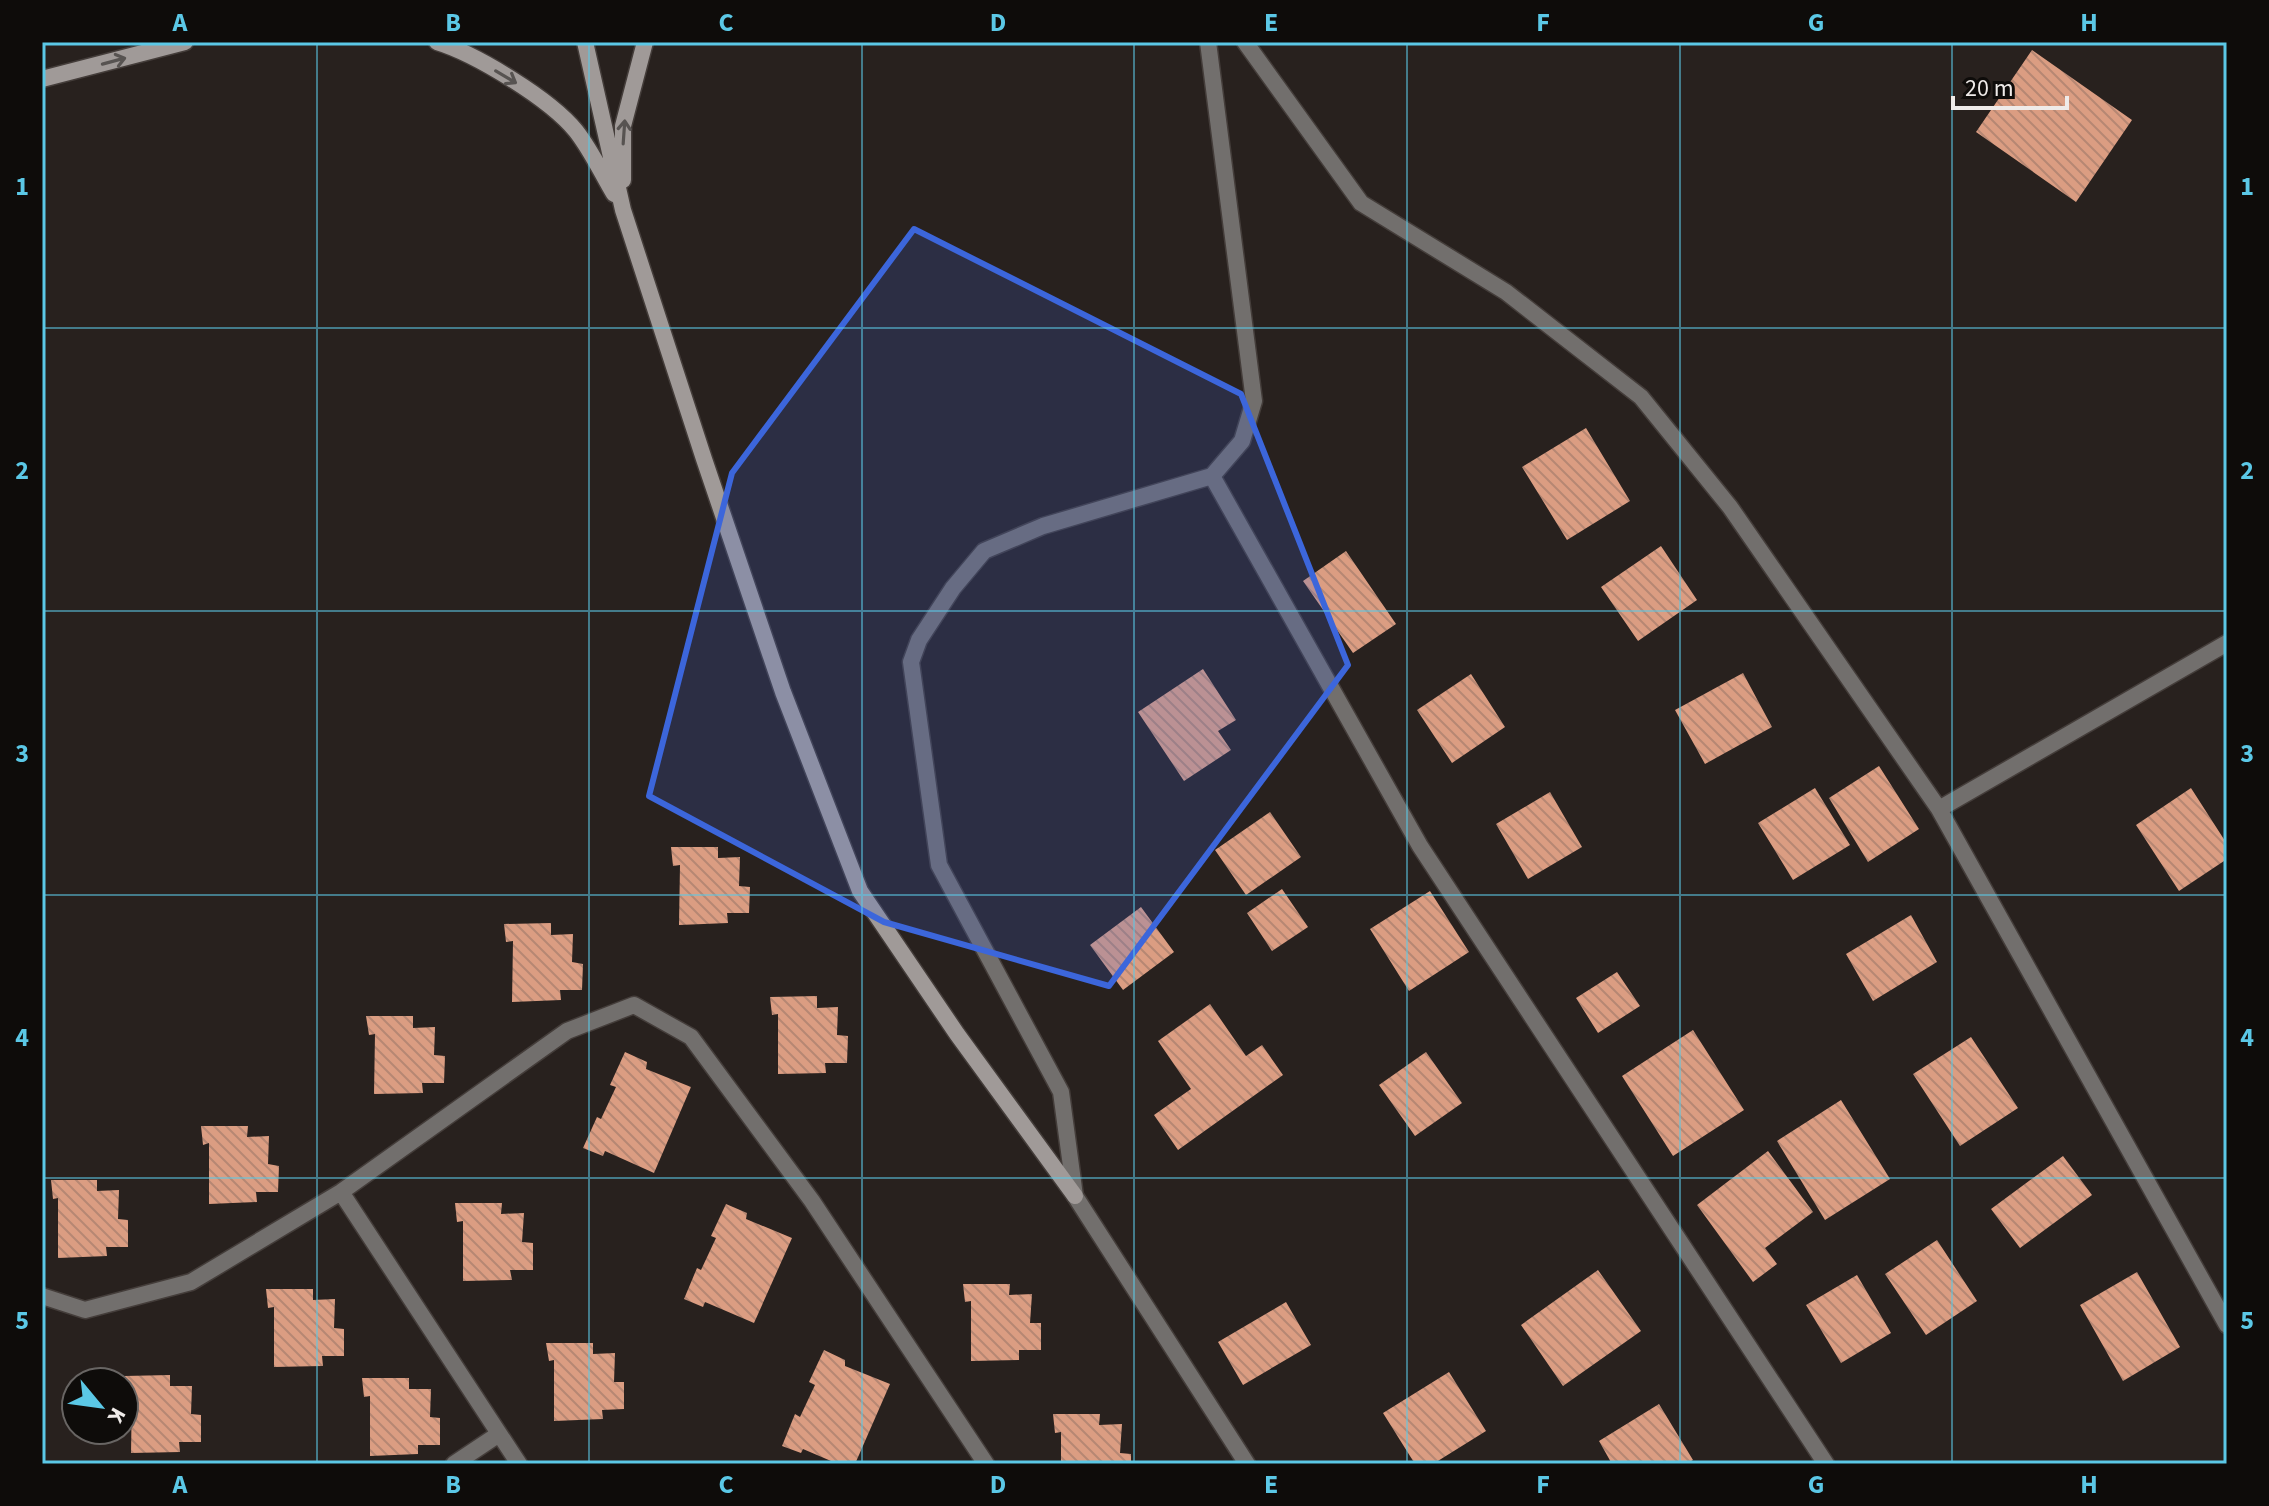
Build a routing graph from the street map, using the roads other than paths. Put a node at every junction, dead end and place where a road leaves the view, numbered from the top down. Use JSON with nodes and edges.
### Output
{"nodes":[{"id":1,"x":185,"y":42,"type":"edge"},
{"id":2,"x":437,"y":42,"type":"edge"},
{"id":3,"x":585,"y":42,"type":"edge"},
{"id":4,"x":645,"y":42,"type":"edge"},
{"id":5,"x":1208,"y":42,"type":"edge"},
{"id":6,"x":1245,"y":42,"type":"edge"},
{"id":7,"x":42,"y":79,"type":"edge"},
{"id":8,"x":623,"y":210,"type":"junction"},
{"id":9,"x":1212,"y":476,"type":"junction"},
{"id":10,"x":2227,"y":643,"type":"edge"},
{"id":11,"x":1939,"y":809,"type":"junction"},
{"id":12,"x":341,"y":1192,"type":"junction"},
{"id":13,"x":1075,"y":1196,"type":"junction"},
{"id":14,"x":42,"y":1296,"type":"edge"},
{"id":15,"x":2227,"y":1325,"type":"edge"},
{"id":16,"x":499,"y":1434,"type":"junction"},
{"id":17,"x":454,"y":1464,"type":"edge"},
{"id":18,"x":519,"y":1464,"type":"edge"},
{"id":19,"x":986,"y":1464,"type":"edge"},
{"id":20,"x":1247,"y":1464,"type":"edge"},
{"id":21,"x":1826,"y":1464,"type":"edge"}],
"edges":[{"from":7,"to":1,"type":"street","one_way":true},
{"from":2,"to":8,"type":"street","one_way":true},
{"from":3,"to":8,"type":"street"},
{"from":8,"to":4,"type":"street","one_way":true},
{"from":5,"to":9,"type":"street"},
{"from":6,"to":11,"type":"street"},
{"from":8,"to":13,"type":"street"},
{"from":9,"to":13,"type":"street"},
{"from":9,"to":21,"type":"street"},
{"from":10,"to":11,"type":"street"},
{"from":11,"to":15,"type":"street"},
{"from":12,"to":14,"type":"street"},
{"from":12,"to":16,"type":"street"},
{"from":12,"to":19,"type":"street"},
{"from":13,"to":20,"type":"street"},
{"from":16,"to":17,"type":"street"},
{"from":16,"to":18,"type":"street"}]}
